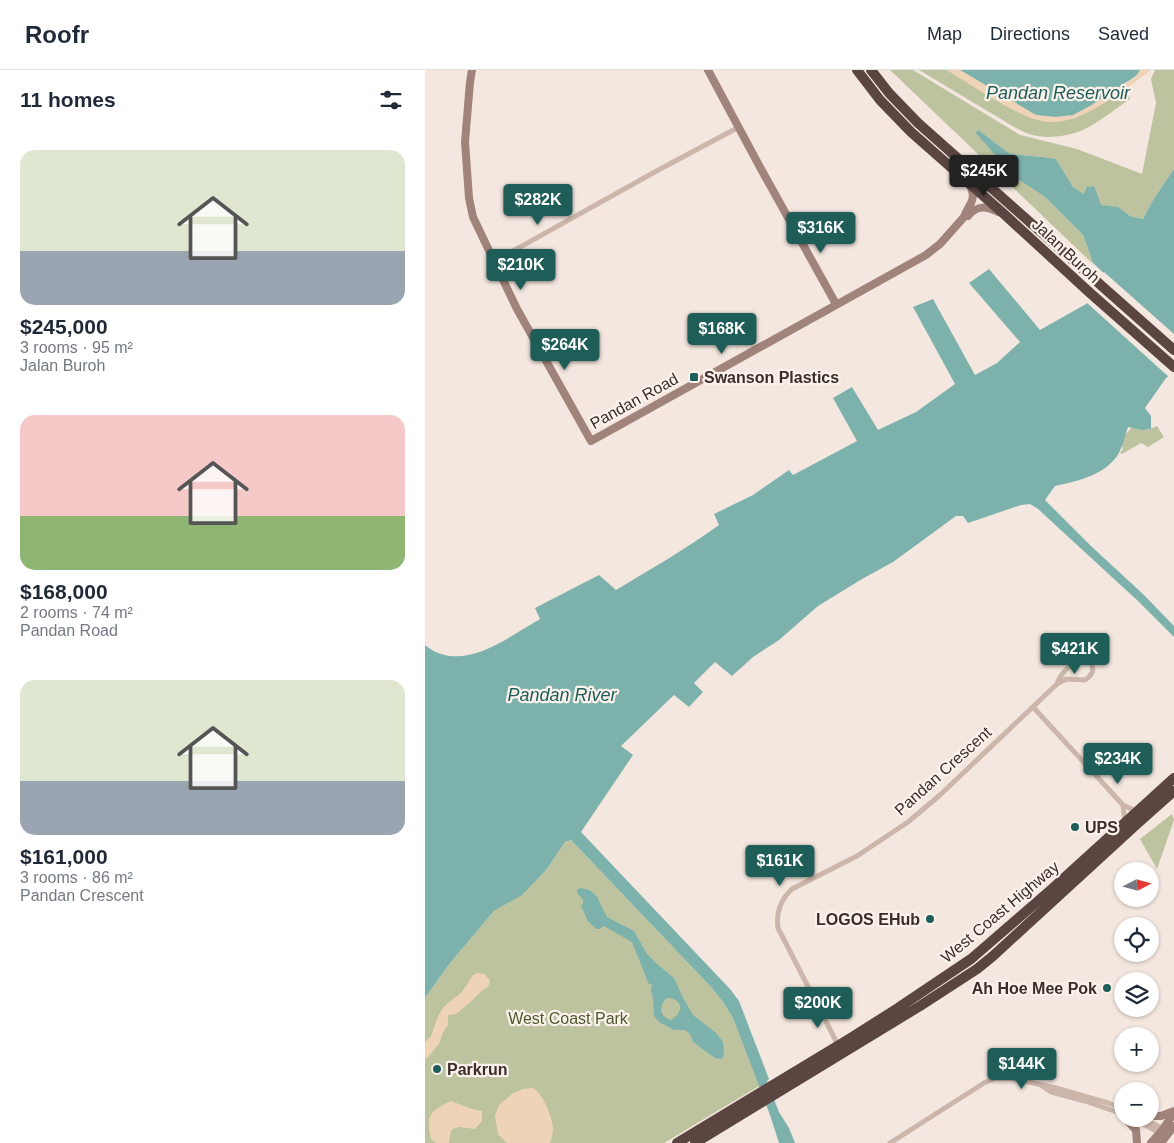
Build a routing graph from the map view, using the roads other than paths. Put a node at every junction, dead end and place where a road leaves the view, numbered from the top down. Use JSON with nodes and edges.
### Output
{"nodes":[{"id":1,"x":472,"y":70,"type":"edge"},
{"id":2,"x":708,"y":70,"type":"edge"},
{"id":3,"x":857,"y":70,"type":"edge"},
{"id":4,"x":871,"y":70,"type":"edge"},
{"id":5,"x":739,"y":127,"type":"junction"},
{"id":6,"x":968,"y":183,"type":"junction"},
{"id":7,"x":1005,"y":214,"type":"junction"},
{"id":8,"x":964,"y":217,"type":"junction"},
{"id":9,"x":495,"y":261,"type":"junction"},
{"id":10,"x":836,"y":304,"type":"junction"},
{"id":11,"x":1174,"y":350,"type":"edge"},
{"id":12,"x":1174,"y":367,"type":"edge"},
{"id":13,"x":1057,"y":684,"type":"junction"},
{"id":14,"x":1033,"y":707,"type":"junction"},
{"id":15,"x":1174,"y":778,"type":"edge"},
{"id":16,"x":1174,"y":791,"type":"edge"},
{"id":17,"x":1123,"y":805,"type":"junction"},
{"id":18,"x":1138,"y":812,"type":"junction"},
{"id":19,"x":1125,"y":823,"type":"junction"},
{"id":20,"x":1056,"y":891,"type":"junction"},
{"id":21,"x":840,"y":1050,"type":"junction"},
{"id":22,"x":761,"y":1098,"type":"junction"},
{"id":23,"x":1114,"y":1110,"type":"edge"},
{"id":24,"x":1174,"y":1112,"type":"edge"},
{"id":25,"x":1159,"y":1116,"type":"edge"},
{"id":26,"x":1133,"y":1127,"type":"edge"},
{"id":27,"x":1150,"y":1127,"type":"edge"},
{"id":28,"x":1156,"y":1127,"type":"edge"},
{"id":29,"x":1167,"y":1135,"type":"edge"},
{"id":30,"x":677,"y":1143,"type":"edge"},
{"id":31,"x":695,"y":1143,"type":"edge"},
{"id":32,"x":891,"y":1143,"type":"edge"},
{"id":33,"x":1137,"y":1143,"type":"edge"},
{"id":34,"x":1151,"y":1143,"type":"edge"}],
"edges":[{"from":1,"to":9,"type":"street","name":"Pandan Road"},
{"from":2,"to":5,"type":"street"},
{"from":3,"to":6,"type":"highway","name":"Jalan Buroh"},
{"from":4,"to":11,"type":"highway","name":"Jalan Buroh"},
{"from":5,"to":9,"type":"street"},
{"from":5,"to":10,"type":"street"},
{"from":6,"to":7,"type":"highway","name":"Jalan Buroh"},
{"from":6,"to":8,"type":"street","name":"Pandan Road"},
{"from":7,"to":8,"type":"street","name":"Pandan Road"},
{"from":7,"to":12,"type":"highway","name":"Jalan Buroh"},
{"from":8,"to":10,"type":"street","name":"Pandan Road"},
{"from":9,"to":10,"type":"street","name":"Pandan Road"},
{"from":13,"to":13,"type":"street","name":"Pandan Crescent"},
{"from":13,"to":14,"type":"street","name":"Pandan Crescent"},
{"from":14,"to":17,"type":"street"},
{"from":14,"to":21,"type":"street","name":"Pandan Crescent"},
{"from":15,"to":18,"type":"highway","name":"West Coast Highway"},
{"from":16,"to":20,"type":"highway","name":"West Coast Highway"},
{"from":17,"to":18,"type":"street"},
{"from":17,"to":19,"type":"street"},
{"from":18,"to":19,"type":"highway","name":"West Coast Highway"},
{"from":19,"to":20,"type":"highway","name":"West Coast Highway"},
{"from":20,"to":21,"type":"highway","name":"West Coast Highway"},
{"from":21,"to":22,"type":"highway","name":"West Coast Highway"},
{"from":22,"to":30,"type":"highway","name":"West Coast Highway"},
{"from":22,"to":31,"type":"highway","name":"West Coast Highway"},
{"from":23,"to":32,"type":"street"},
{"from":24,"to":25,"type":"street"},
{"from":24,"to":29,"type":"street"},
{"from":26,"to":33,"type":"street"},
{"from":27,"to":29,"type":"street"},
{"from":28,"to":29,"type":"street"},
{"from":29,"to":34,"type":"street"}]}
